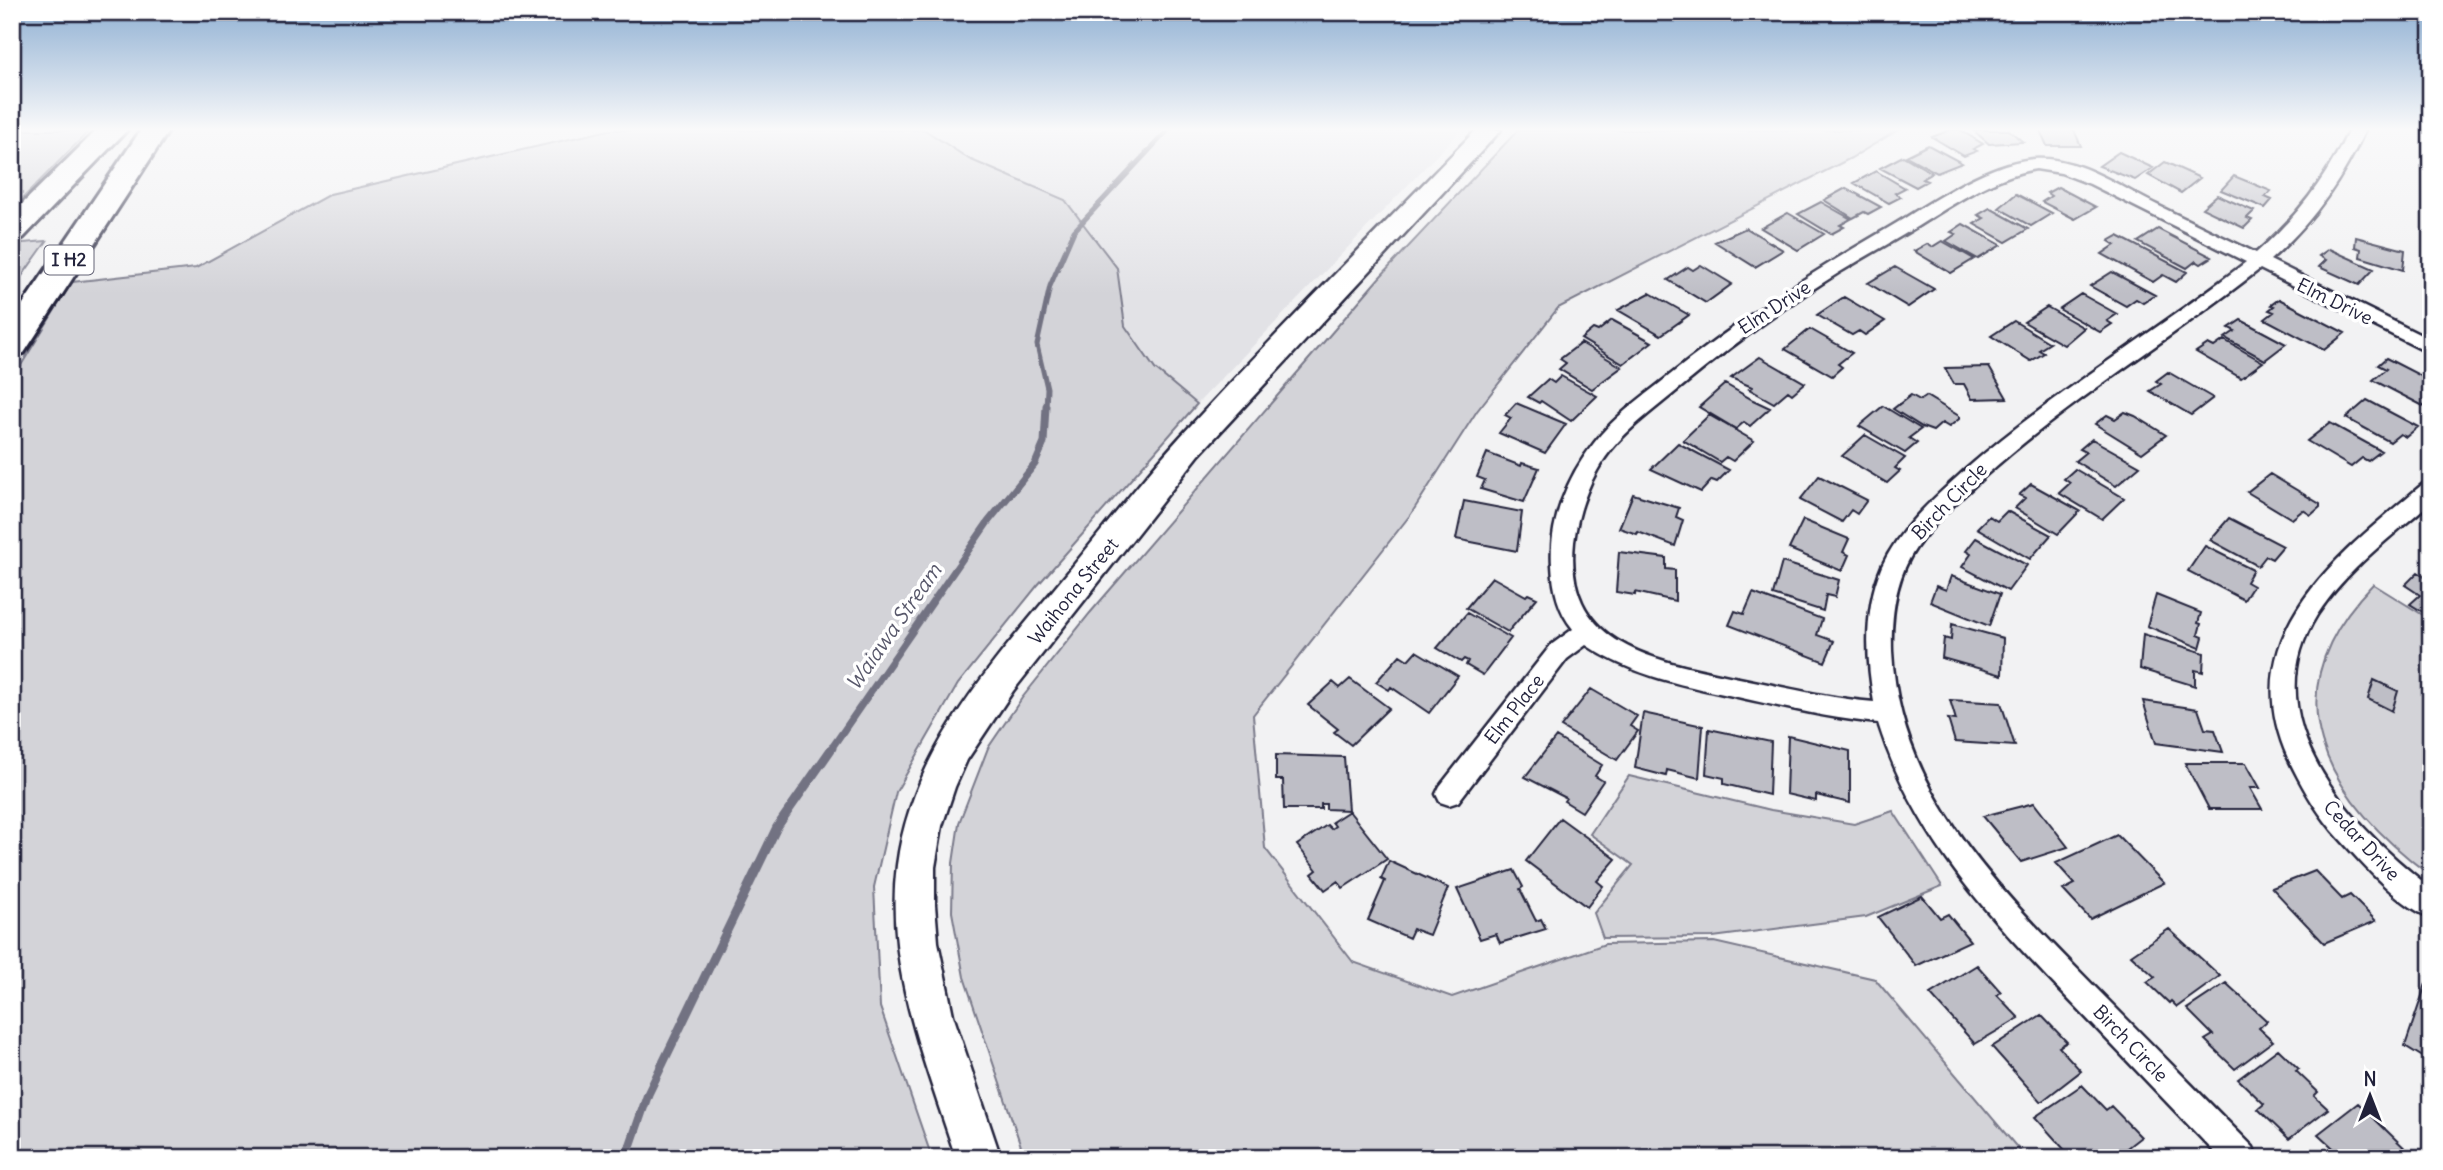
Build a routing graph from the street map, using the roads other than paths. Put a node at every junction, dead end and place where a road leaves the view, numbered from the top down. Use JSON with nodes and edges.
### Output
{"nodes":[{"id":1,"x":60,"y":185,"type":"edge"},
{"id":2,"x":118,"y":185,"type":"edge"},
{"id":3,"x":1437,"y":185,"type":"edge"},
{"id":4,"x":1979,"y":185,"type":"edge"},
{"id":5,"x":2098,"y":185,"type":"edge"},
{"id":6,"x":2329,"y":185,"type":"edge"},
{"id":7,"x":12,"y":231,"type":"edge"},
{"id":8,"x":2259,"y":262,"type":"junction"},
{"id":9,"x":12,"y":345,"type":"edge"},
{"id":10,"x":2431,"y":348,"type":"edge"},
{"id":11,"x":2431,"y":490,"type":"edge"},
{"id":12,"x":1586,"y":632,"type":"junction"},
{"id":13,"x":1886,"y":713,"type":"junction"},
{"id":14,"x":1449,"y":794,"type":"dead end"},
{"id":15,"x":2431,"y":905,"type":"edge"},
{"id":16,"x":979,"y":1158,"type":"edge"},
{"id":17,"x":2242,"y":1158,"type":"edge"}],
"edges":[{"from":1,"to":7,"type":"highway"},
{"from":2,"to":9,"type":"highway","number":"I H2"},
{"from":3,"to":16,"type":"street","name":"Waihona Street"},
{"from":4,"to":12,"type":"street","name":"Elm Drive"},
{"from":5,"to":8,"type":"street","name":"Elm Drive"},
{"from":6,"to":8,"type":"street","name":"Birch Circle"},
{"from":8,"to":10,"type":"street","name":"Elm Drive"},
{"from":8,"to":13,"type":"street","name":"Birch Circle"},
{"from":11,"to":15,"type":"street","name":"Cedar Drive"},
{"from":12,"to":13,"type":"street","name":"Elm Drive"},
{"from":12,"to":14,"type":"street","name":"Elm Place"},
{"from":13,"to":17,"type":"street","name":"Birch Circle"}]}
